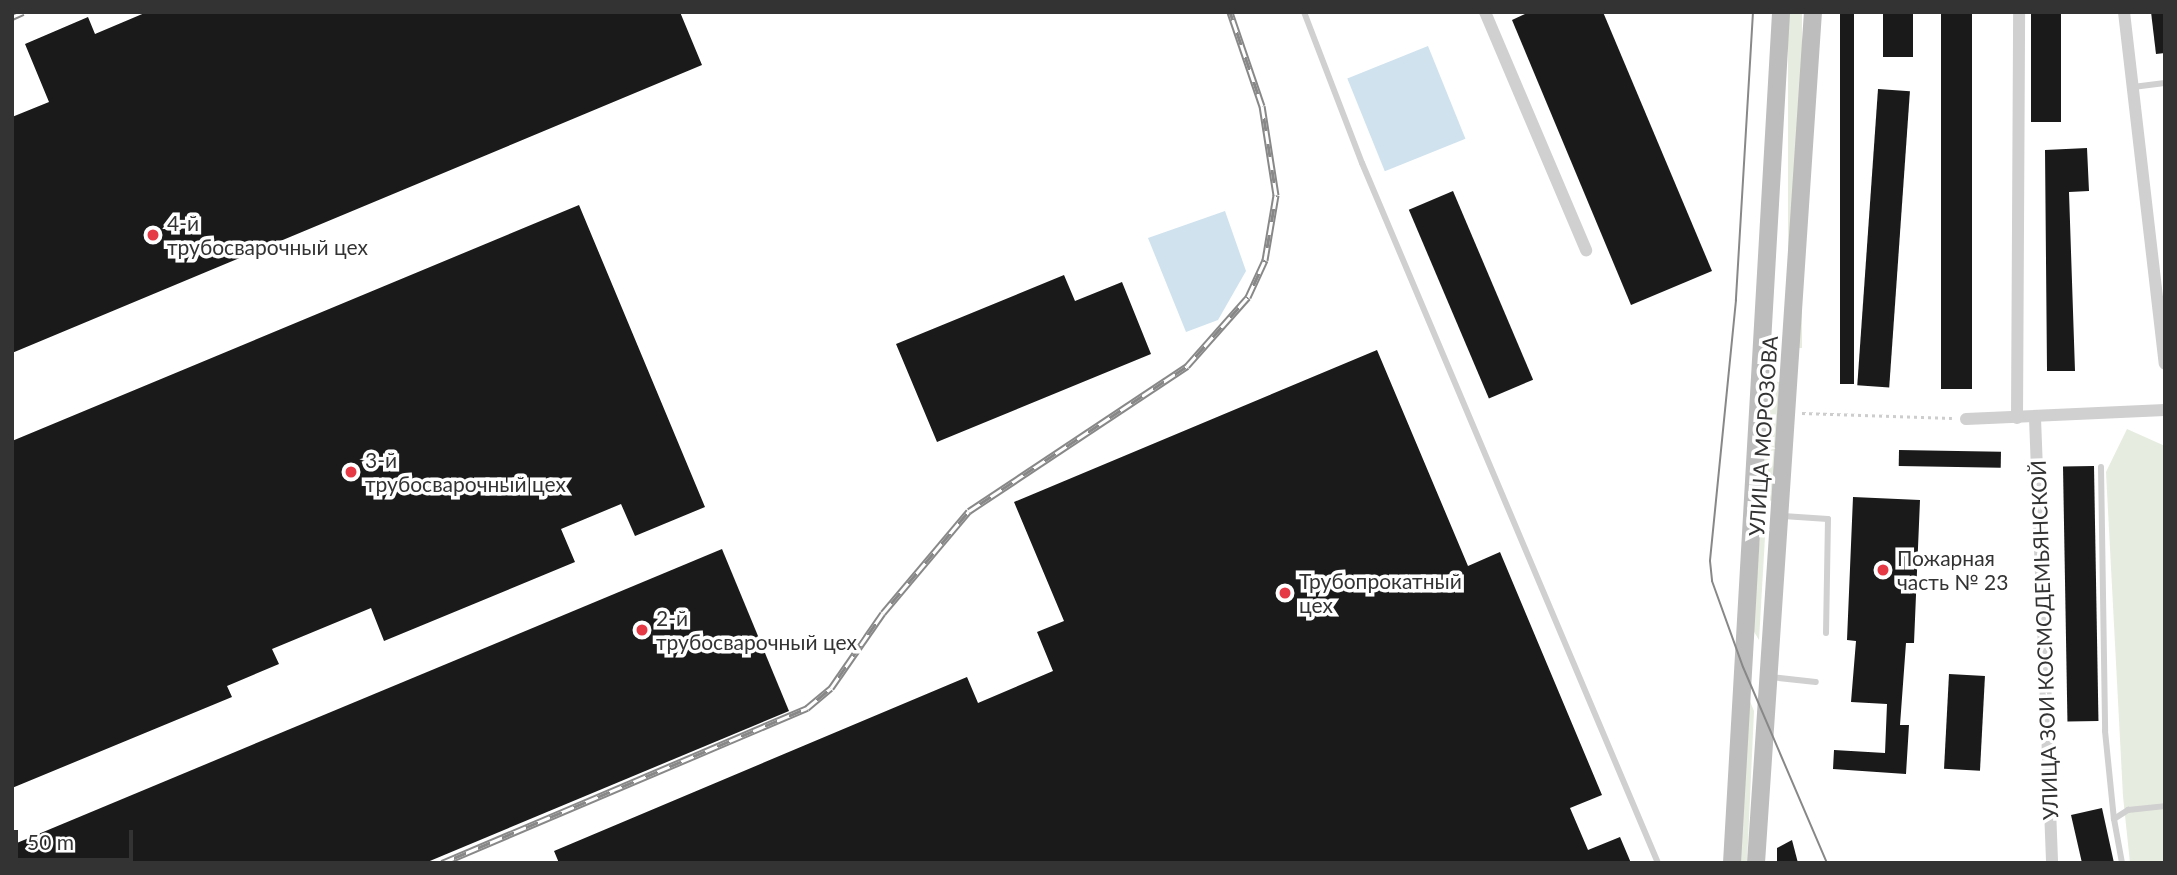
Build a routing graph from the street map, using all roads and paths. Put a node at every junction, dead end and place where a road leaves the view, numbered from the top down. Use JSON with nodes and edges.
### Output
{"nodes":[{"id":1,"x":1304,"y":12,"type":"edge"},
{"id":2,"x":1485,"y":12,"type":"edge"},
{"id":3,"x":1781,"y":12,"type":"edge"},
{"id":4,"x":1813,"y":12,"type":"edge"},
{"id":5,"x":2019,"y":12,"type":"edge"},
{"id":6,"x":2124,"y":12,"type":"edge"},
{"id":7,"x":2165,"y":83,"type":"edge"},
{"id":8,"x":2133,"y":87,"type":"junction"},
{"id":9,"x":1586,"y":250,"type":"dead end"},
{"id":10,"x":1759,"y":363,"type":"junction"},
{"id":11,"x":1791,"y":363,"type":"junction"},
{"id":12,"x":2165,"y":364,"type":"edge"},
{"id":13,"x":2165,"y":410,"type":"edge"},
{"id":14,"x":1787,"y":412,"type":"junction"},
{"id":15,"x":2017,"y":418,"type":"junction"},
{"id":16,"x":2035,"y":418,"type":"junction"},
{"id":17,"x":1966,"y":419,"type":"joint"},
{"id":18,"x":2101,"y":467,"type":"dead end"},
{"id":19,"x":1750,"y":515,"type":"junction"},
{"id":20,"x":1782,"y":516,"type":"junction"},
{"id":21,"x":1826,"y":633,"type":"dead end"},
{"id":22,"x":1770,"y":677,"type":"junction"},
{"id":23,"x":1816,"y":682,"type":"dead end"},
{"id":24,"x":2165,"y":806,"type":"edge"},
{"id":25,"x":2114,"y":819,"type":"junction"},
{"id":26,"x":1658,"y":863,"type":"edge"},
{"id":27,"x":1732,"y":863,"type":"edge"},
{"id":28,"x":1756,"y":863,"type":"edge"},
{"id":29,"x":2052,"y":863,"type":"edge"},
{"id":30,"x":2122,"y":863,"type":"edge"}],
"edges":[{"from":1,"to":26,"type":"lane"},
{"from":2,"to":9,"type":"street"},
{"from":3,"to":10,"type":"main road","name":"УЛИЦА МОРОЗОВА"},
{"from":4,"to":11,"type":"main road","name":"УЛИЦА МОРОЗОВА"},
{"from":5,"to":15,"type":"street"},
{"from":6,"to":8,"type":"street"},
{"from":7,"to":8,"type":"lane"},
{"from":8,"to":12,"type":"street"},
{"from":10,"to":11,"type":"main road"},
{"from":10,"to":19,"type":"main road","name":"УЛИЦА МОРОЗОВА"},
{"from":11,"to":14,"type":"main road","name":"УЛИЦА МОРОЗОВА"},
{"from":13,"to":16,"type":"street"},
{"from":14,"to":17,"type":"path"},
{"from":14,"to":20,"type":"main road","name":"УЛИЦА МОРОЗОВА"},
{"from":15,"to":16,"type":"street"},
{"from":15,"to":17,"type":"street"},
{"from":16,"to":29,"type":"street","name":"УЛИЦА ЗОИ КОСМОДЕМЬЯНСКОЙ"},
{"from":18,"to":25,"type":"lane"},
{"from":19,"to":20,"type":"main road"},
{"from":19,"to":27,"type":"main road","name":"УЛИЦА МОРОЗОВА"},
{"from":20,"to":21,"type":"lane"},
{"from":20,"to":22,"type":"main road","name":"УЛИЦА МОРОЗОВА"},
{"from":22,"to":23,"type":"lane"},
{"from":22,"to":28,"type":"main road","name":"УЛИЦА МОРОЗОВА"},
{"from":24,"to":25,"type":"lane"},
{"from":25,"to":30,"type":"lane"}]}
